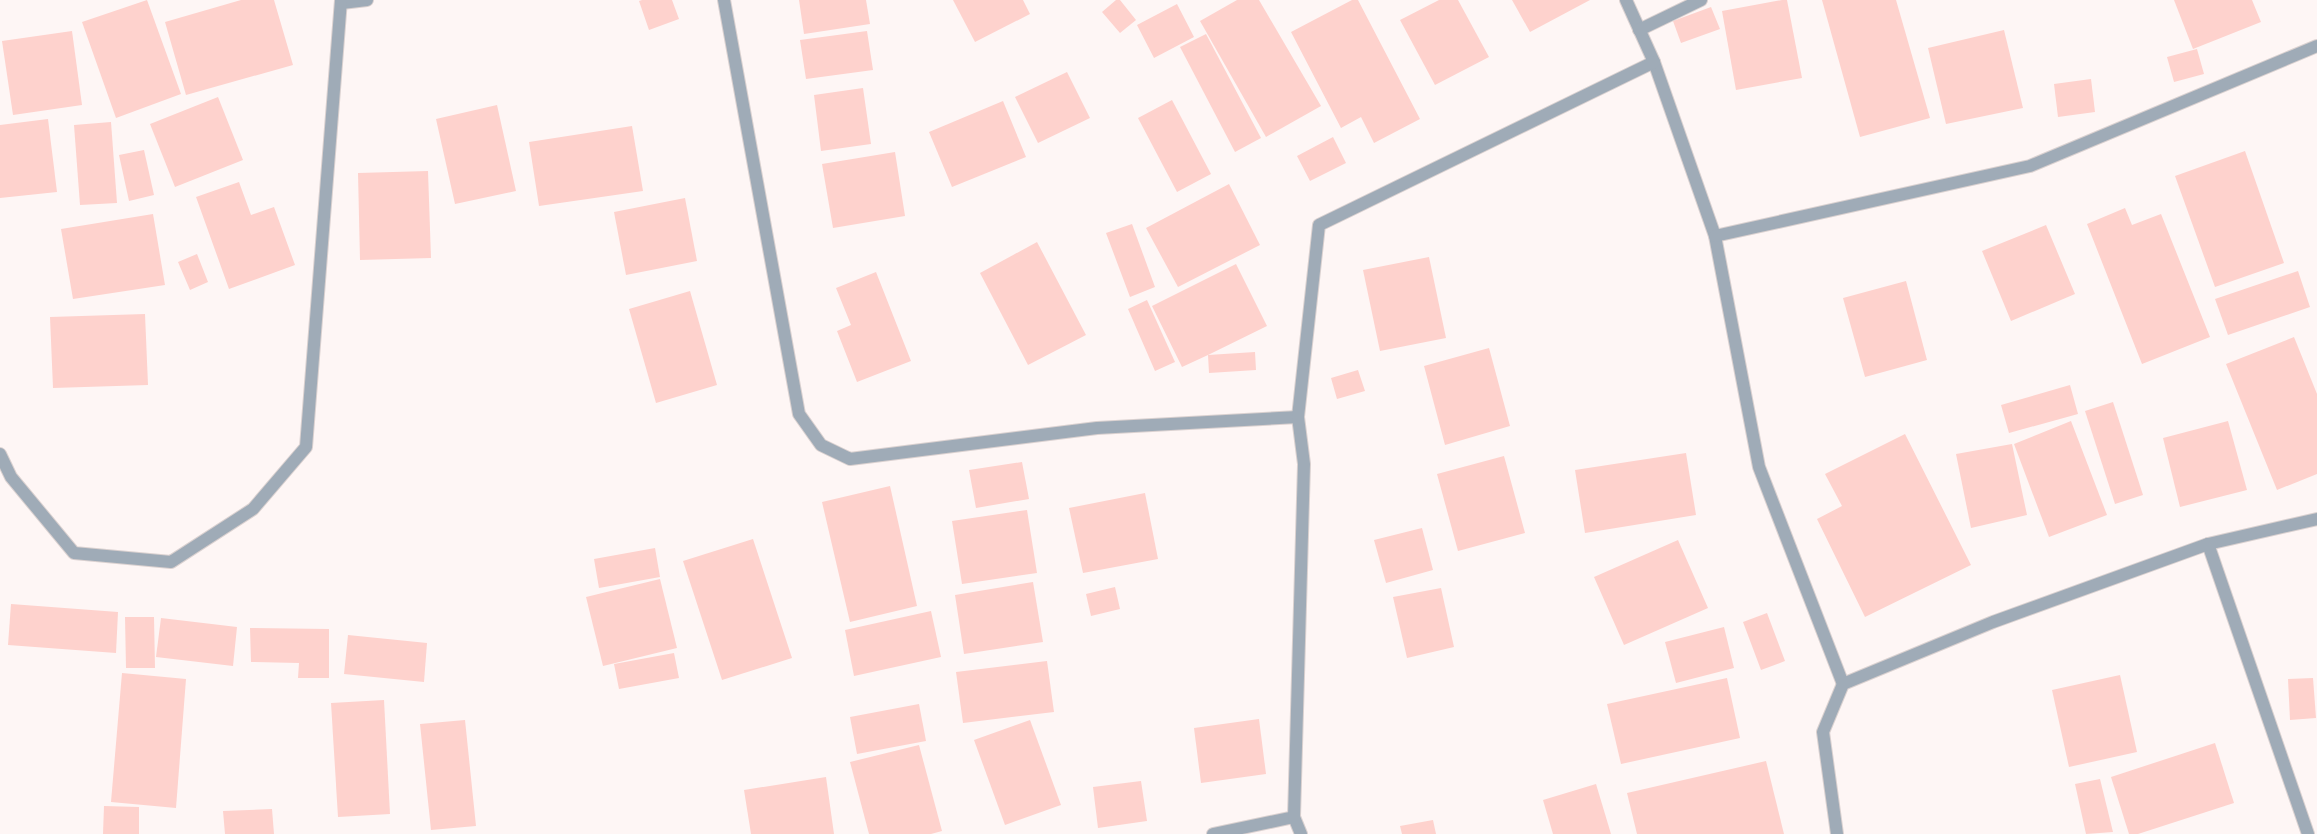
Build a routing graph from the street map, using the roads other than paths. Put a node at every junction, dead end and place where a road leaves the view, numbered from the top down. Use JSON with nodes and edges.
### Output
{"nodes":[{"id":1,"x":367,"y":0,"type":"edge"},
{"id":2,"x":724,"y":0,"type":"edge"},
{"id":3,"x":1626,"y":0,"type":"edge"},
{"id":4,"x":1702,"y":0,"type":"edge"},
{"id":5,"x":342,"y":2,"type":"edge"},
{"id":6,"x":1639,"y":30,"type":"junction"},
{"id":7,"x":2317,"y":46,"type":"edge"},
{"id":8,"x":1654,"y":62,"type":"junction"},
{"id":9,"x":1716,"y":236,"type":"junction"},
{"id":10,"x":1298,"y":416,"type":"junction"},
{"id":11,"x":0,"y":454,"type":"edge"},
{"id":12,"x":2317,"y":519,"type":"edge"},
{"id":13,"x":2208,"y":544,"type":"junction"},
{"id":14,"x":1843,"y":684,"type":"junction"},
{"id":15,"x":1294,"y":818,"type":"junction"},
{"id":16,"x":1213,"y":834,"type":"edge"},
{"id":17,"x":1301,"y":834,"type":"edge"},
{"id":18,"x":1837,"y":834,"type":"edge"},
{"id":19,"x":2308,"y":834,"type":"edge"}],
"edges":[{"from":1,"to":5,"type":"street"},
{"from":2,"to":10,"type":"street"},
{"from":3,"to":6,"type":"street"},
{"from":4,"to":6,"type":"street"},
{"from":5,"to":11,"type":"street"},
{"from":6,"to":8,"type":"street"},
{"from":7,"to":9,"type":"street"},
{"from":8,"to":9,"type":"street"},
{"from":8,"to":10,"type":"street"},
{"from":9,"to":14,"type":"street"},
{"from":10,"to":15,"type":"street"},
{"from":12,"to":13,"type":"street"},
{"from":13,"to":14,"type":"street"},
{"from":13,"to":19,"type":"street"},
{"from":14,"to":18,"type":"street"},
{"from":15,"to":16,"type":"street"},
{"from":15,"to":17,"type":"street"}]}
